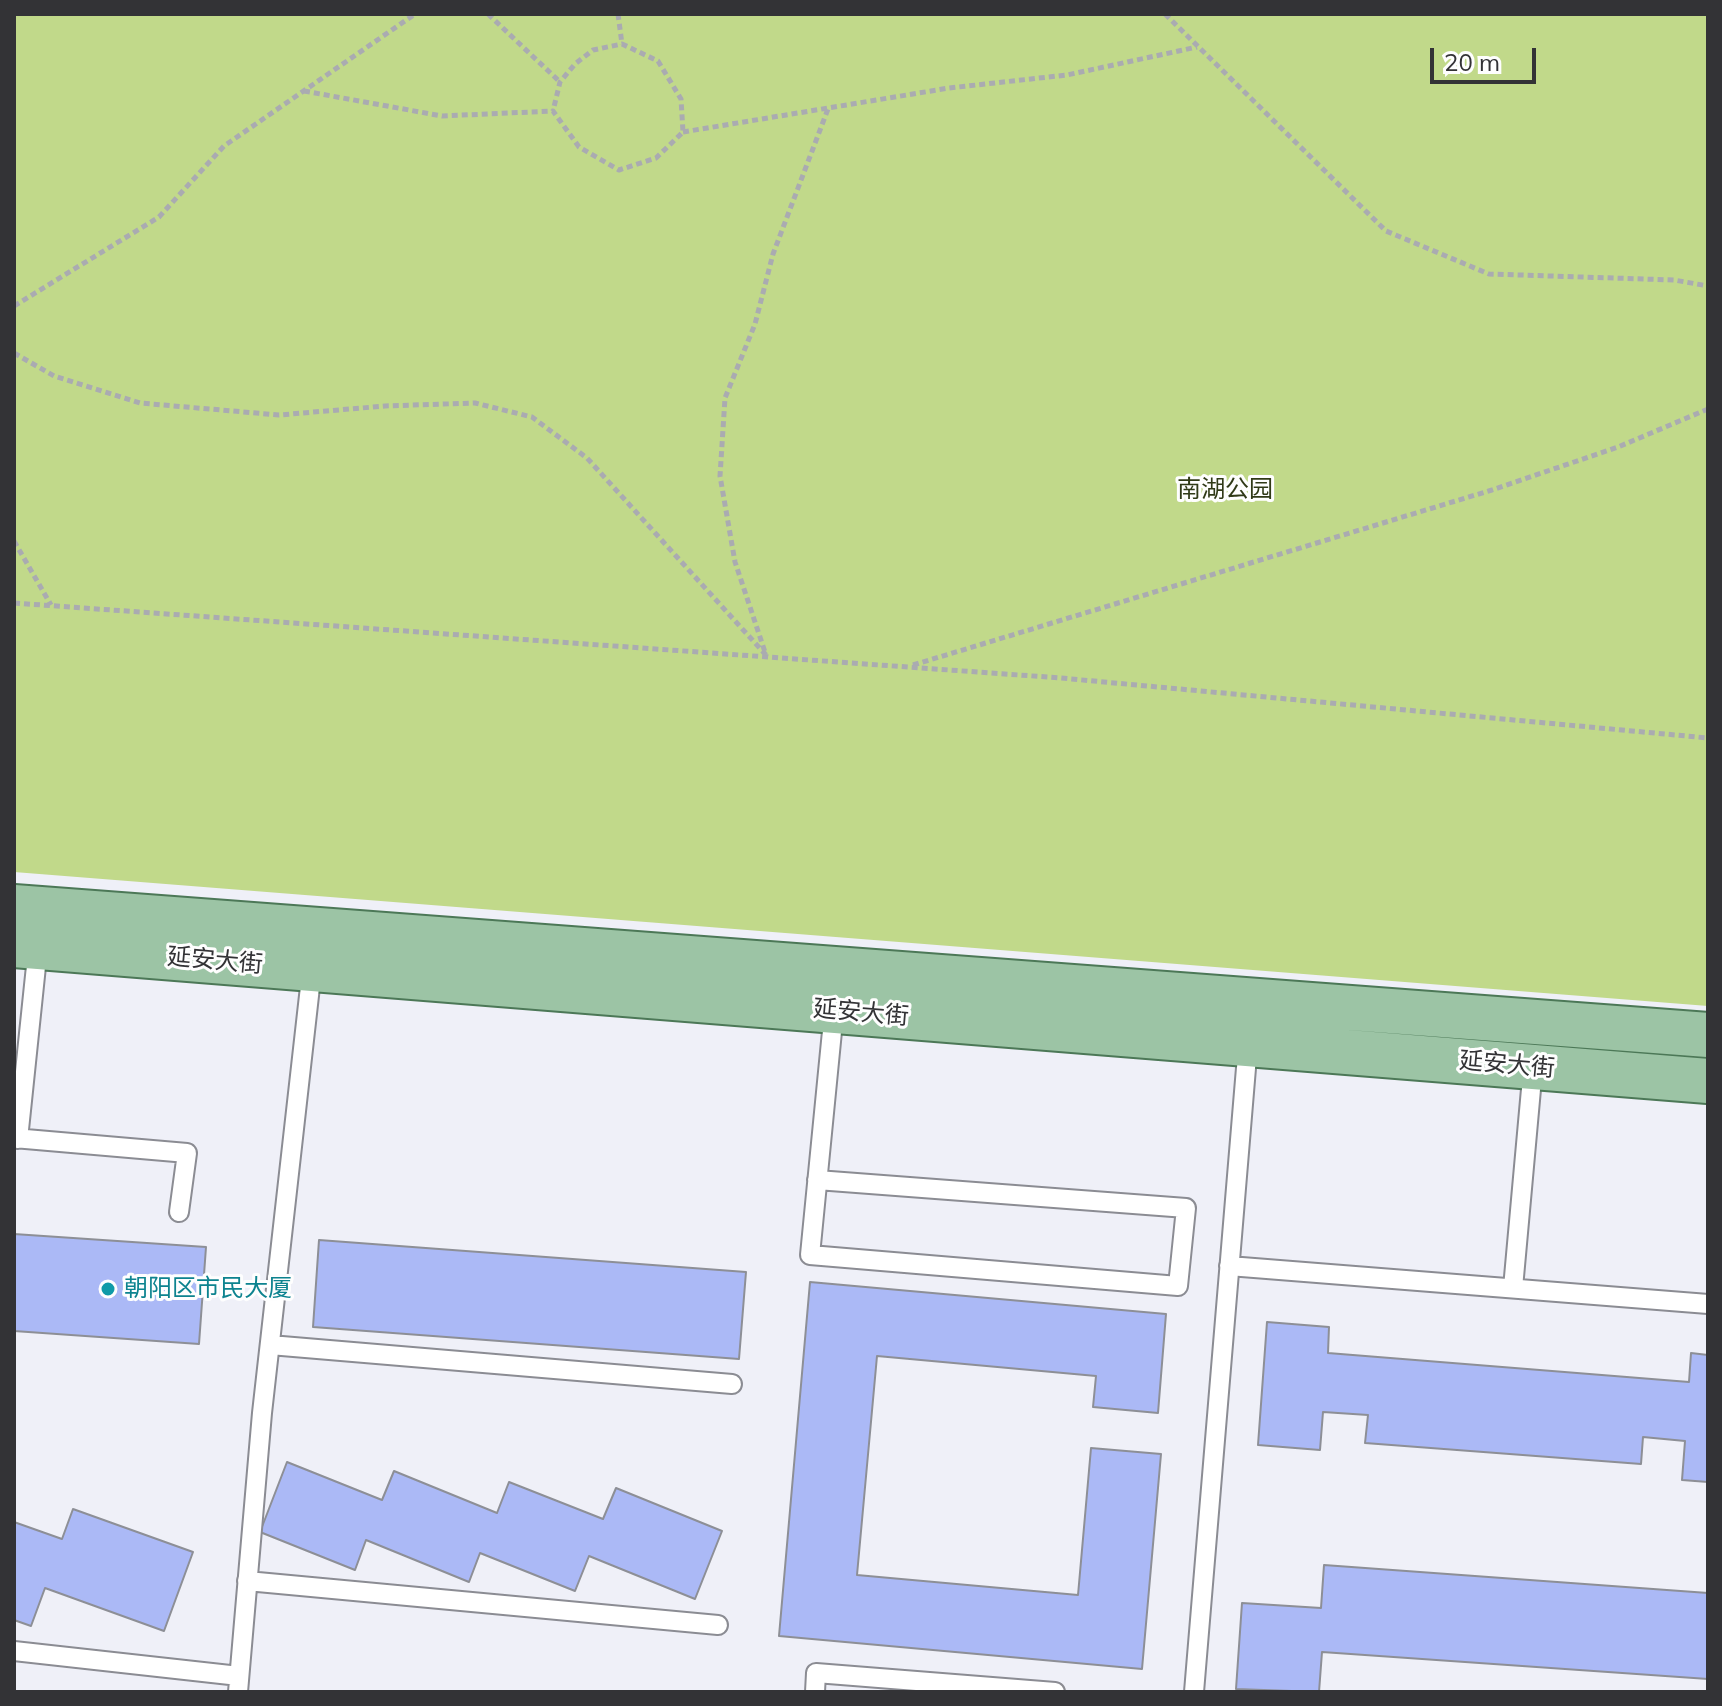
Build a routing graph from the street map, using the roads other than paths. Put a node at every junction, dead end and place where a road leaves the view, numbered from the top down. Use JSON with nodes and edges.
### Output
{"nodes":[{"id":1,"x":14,"y":907,"type":"edge"},
{"id":2,"x":26,"y":946,"type":"edge"},
{"id":3,"x":312,"y":969,"type":"junction"},
{"id":4,"x":834,"y":1011,"type":"junction"},
{"id":5,"x":1708,"y":1035,"type":"edge"},
{"id":6,"x":1248,"y":1044,"type":"junction"},
{"id":7,"x":1533,"y":1067,"type":"junction"},
{"id":8,"x":1708,"y":1081,"type":"edge"},
{"id":9,"x":16,"y":1138,"type":"edge"},
{"id":10,"x":817,"y":1180,"type":"junction"},
{"id":11,"x":179,"y":1212,"type":"dead end"},
{"id":12,"x":1229,"y":1266,"type":"junction"},
{"id":13,"x":1513,"y":1288,"type":"junction"},
{"id":14,"x":1708,"y":1304,"type":"edge"},
{"id":15,"x":270,"y":1345,"type":"junction"},
{"id":16,"x":732,"y":1384,"type":"dead end"},
{"id":17,"x":247,"y":1581,"type":"junction"},
{"id":18,"x":718,"y":1625,"type":"dead end"},
{"id":19,"x":14,"y":1651,"type":"edge"},
{"id":20,"x":238,"y":1684,"type":"edge"},
{"id":21,"x":815,"y":1692,"type":"edge"},
{"id":22,"x":1055,"y":1692,"type":"edge"},
{"id":23,"x":1194,"y":1692,"type":"edge"}],
"edges":[{"from":1,"to":5,"type":"main road","name":"延安大街"},
{"from":2,"to":3,"type":"main road","name":"延安大街"},
{"from":2,"to":9,"type":"lane"},
{"from":3,"to":4,"type":"main road","name":"延安大街"},
{"from":3,"to":15,"type":"lane"},
{"from":4,"to":6,"type":"main road","name":"延安大街"},
{"from":4,"to":10,"type":"lane"},
{"from":6,"to":7,"type":"main road","name":"延安大街"},
{"from":6,"to":12,"type":"lane"},
{"from":7,"to":8,"type":"main road","name":"延安大街"},
{"from":7,"to":13,"type":"lane"},
{"from":9,"to":11,"type":"lane"},
{"from":10,"to":10,"type":"lane"},
{"from":12,"to":13,"type":"lane"},
{"from":12,"to":23,"type":"lane"},
{"from":13,"to":14,"type":"lane"},
{"from":15,"to":16,"type":"lane"},
{"from":15,"to":17,"type":"lane"},
{"from":17,"to":18,"type":"lane"},
{"from":17,"to":20,"type":"lane"},
{"from":19,"to":20,"type":"lane"},
{"from":21,"to":22,"type":"lane"}]}
